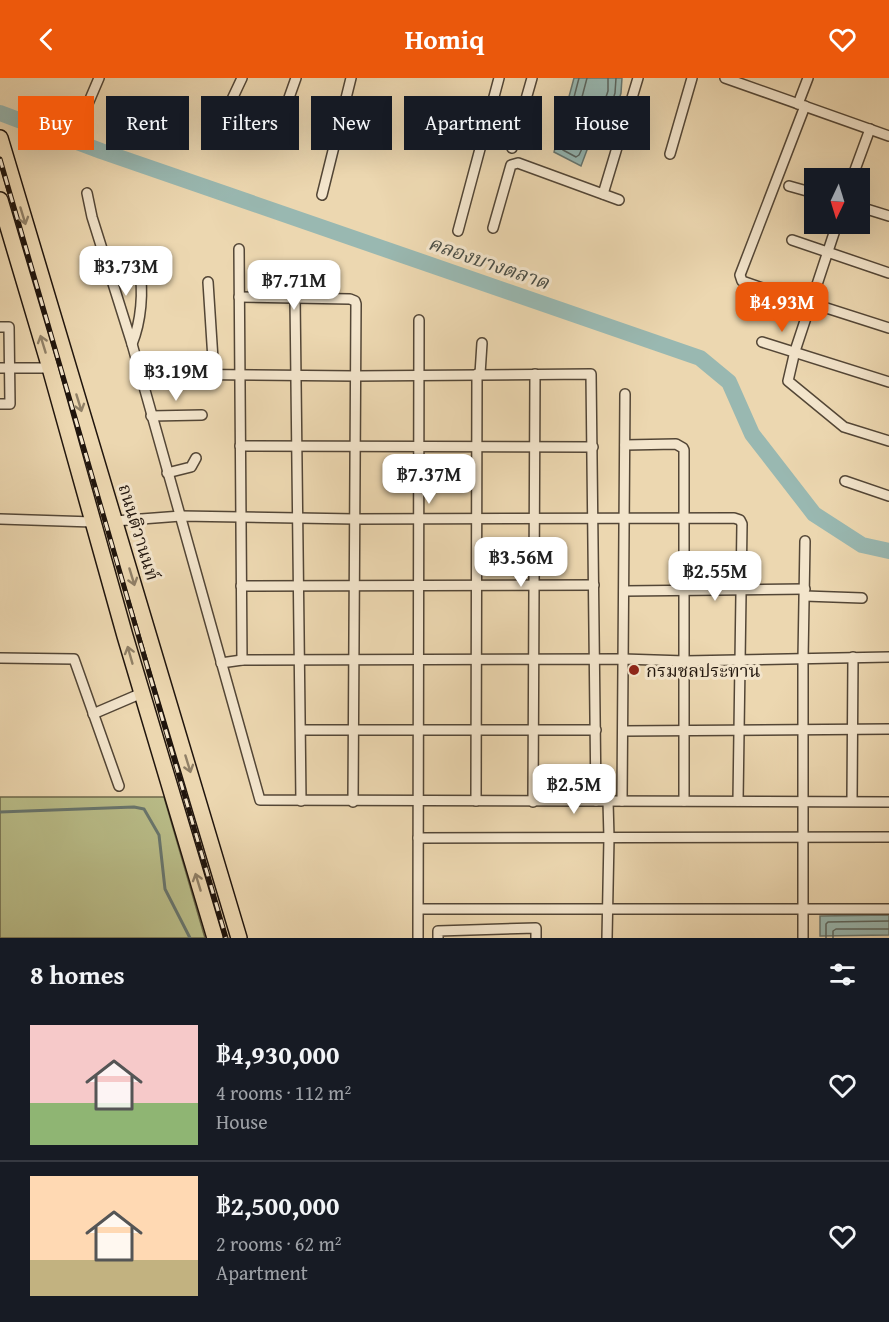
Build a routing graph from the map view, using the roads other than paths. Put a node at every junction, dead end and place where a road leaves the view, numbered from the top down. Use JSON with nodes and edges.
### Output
{"nodes":[{"id":1,"x":99,"y":78,"type":"edge"},
{"id":2,"x":242,"y":78,"type":"edge"},
{"id":3,"x":296,"y":78,"type":"edge"},
{"id":4,"x":351,"y":78,"type":"edge"},
{"id":5,"x":499,"y":78,"type":"edge"},
{"id":6,"x":532,"y":78,"type":"edge"},
{"id":7,"x":638,"y":78,"type":"edge"},
{"id":8,"x":692,"y":78,"type":"edge"},
{"id":9,"x":725,"y":78,"type":"edge"},
{"id":10,"x":808,"y":78,"type":"edge"},
{"id":11,"x":738,"y":80,"type":"edge"},
{"id":12,"x":91,"y":96,"type":"edge"},
{"id":13,"x":234,"y":96,"type":"edge"},
{"id":14,"x":290,"y":96,"type":"edge"},
{"id":15,"x":527,"y":96,"type":"edge"},
{"id":16,"x":802,"y":105,"type":"junction"},
{"id":17,"x":870,"y":129,"type":"junction"},
{"id":18,"x":889,"y":136,"type":"edge"},
{"id":19,"x":0,"y":139,"type":"edge"},
{"id":20,"x":670,"y":154,"type":"dead end"},
{"id":21,"x":856,"y":168,"type":"edge"},
{"id":22,"x":789,"y":186,"type":"dead end"},
{"id":23,"x":804,"y":190,"type":"edge"},
{"id":24,"x":87,"y":193,"type":"dead end"},
{"id":25,"x":603,"y":194,"type":"junction"},
{"id":26,"x":322,"y":195,"type":"dead end"},
{"id":27,"x":0,"y":200,"type":"edge"},
{"id":28,"x":619,"y":200,"type":"dead end"},
{"id":29,"x":870,"y":210,"type":"edge"},
{"id":30,"x":889,"y":216,"type":"edge"},
{"id":31,"x":493,"y":228,"type":"dead end"},
{"id":32,"x":458,"y":231,"type":"dead end"},
{"id":33,"x":834,"y":234,"type":"edge"},
{"id":34,"x":792,"y":240,"type":"dead end"},
{"id":35,"x":239,"y":249,"type":"dead end"},
{"id":36,"x":827,"y":253,"type":"junction"},
{"id":37,"x":105,"y":261,"type":"junction"},
{"id":38,"x":889,"y":273,"type":"edge"},
{"id":39,"x":208,"y":282,"type":"dead end"},
{"id":40,"x":777,"y":293,"type":"dead end"},
{"id":41,"x":789,"y":296,"type":"dead end"},
{"id":42,"x":239,"y":297,"type":"junction"},
{"id":43,"x":295,"y":297,"type":"junction"},
{"id":44,"x":810,"y":303,"type":"junction"},
{"id":45,"x":418,"y":321,"type":"dead end"},
{"id":46,"x":0,"y":327,"type":"edge"},
{"id":47,"x":889,"y":328,"type":"edge"},
{"id":48,"x":762,"y":342,"type":"dead end"},
{"id":49,"x":482,"y":343,"type":"dead end"},
{"id":50,"x":132,"y":344,"type":"junction"},
{"id":51,"x":795,"y":351,"type":"junction"},
{"id":52,"x":4,"y":368,"type":"edge"},
{"id":53,"x":50,"y":368,"type":"junction"},
{"id":54,"x":140,"y":374,"type":"junction"},
{"id":55,"x":478,"y":374,"type":"junction"},
{"id":56,"x":535,"y":374,"type":"junction"},
{"id":57,"x":214,"y":375,"type":"junction"},
{"id":58,"x":240,"y":375,"type":"junction"},
{"id":59,"x":296,"y":375,"type":"junction"},
{"id":60,"x":418,"y":375,"type":"junction"},
{"id":61,"x":356,"y":376,"type":"junction"},
{"id":62,"x":889,"y":382,"type":"edge"},
{"id":63,"x":625,"y":394,"type":"dead end"},
{"id":64,"x":0,"y":404,"type":"edge"},
{"id":65,"x":202,"y":415,"type":"dead end"},
{"id":66,"x":151,"y":416,"type":"junction"},
{"id":67,"x":889,"y":441,"type":"edge"},
{"id":68,"x":625,"y":445,"type":"junction"},
{"id":69,"x":240,"y":446,"type":"junction"},
{"id":70,"x":297,"y":446,"type":"junction"},
{"id":71,"x":418,"y":447,"type":"junction"},
{"id":72,"x":477,"y":447,"type":"junction"},
{"id":73,"x":593,"y":447,"type":"junction"},
{"id":74,"x":355,"y":448,"type":"junction"},
{"id":75,"x":535,"y":448,"type":"junction"},
{"id":76,"x":196,"y":458,"type":"dead end"},
{"id":77,"x":167,"y":473,"type":"junction"},
{"id":78,"x":845,"y":481,"type":"dead end"},
{"id":79,"x":889,"y":496,"type":"edge"},
{"id":80,"x":181,"y":516,"type":"junction"},
{"id":81,"x":241,"y":516,"type":"junction"},
{"id":82,"x":298,"y":517,"type":"junction"},
{"id":83,"x":418,"y":518,"type":"junction"},
{"id":84,"x":477,"y":518,"type":"junction"},
{"id":85,"x":593,"y":518,"type":"junction"},
{"id":86,"x":0,"y":519,"type":"edge"},
{"id":87,"x":355,"y":519,"type":"junction"},
{"id":88,"x":534,"y":519,"type":"junction"},
{"id":89,"x":624,"y":519,"type":"junction"},
{"id":90,"x":685,"y":519,"type":"junction"},
{"id":91,"x":115,"y":521,"type":"junction"},
{"id":92,"x":93,"y":522,"type":"junction"},
{"id":93,"x":805,"y":541,"type":"dead end"},
{"id":94,"x":299,"y":585,"type":"junction"},
{"id":95,"x":594,"y":585,"type":"junction"},
{"id":96,"x":241,"y":586,"type":"junction"},
{"id":97,"x":418,"y":586,"type":"junction"},
{"id":98,"x":477,"y":586,"type":"junction"},
{"id":99,"x":534,"y":586,"type":"junction"},
{"id":100,"x":355,"y":587,"type":"junction"},
{"id":101,"x":684,"y":589,"type":"junction"},
{"id":102,"x":741,"y":589,"type":"junction"},
{"id":103,"x":624,"y":591,"type":"junction"},
{"id":104,"x":805,"y":592,"type":"junction"},
{"id":105,"x":862,"y":598,"type":"dead end"},
{"id":106,"x":853,"y":657,"type":"junction"},
{"id":107,"x":889,"y":657,"type":"edge"},
{"id":108,"x":0,"y":658,"type":"edge"},
{"id":109,"x":477,"y":659,"type":"junction"},
{"id":110,"x":595,"y":659,"type":"junction"},
{"id":111,"x":623,"y":659,"type":"junction"},
{"id":112,"x":803,"y":659,"type":"junction"},
{"id":113,"x":242,"y":660,"type":"junction"},
{"id":114,"x":300,"y":660,"type":"junction"},
{"id":115,"x":418,"y":660,"type":"junction"},
{"id":116,"x":534,"y":660,"type":"junction"},
{"id":117,"x":740,"y":660,"type":"junction"},
{"id":118,"x":354,"y":661,"type":"junction"},
{"id":119,"x":685,"y":661,"type":"junction"},
{"id":120,"x":221,"y":663,"type":"junction"},
{"id":121,"x":142,"y":693,"type":"junction"},
{"id":122,"x":93,"y":714,"type":"junction"},
{"id":123,"x":889,"y":729,"type":"edge"},
{"id":124,"x":301,"y":730,"type":"junction"},
{"id":125,"x":477,"y":730,"type":"junction"},
{"id":126,"x":596,"y":730,"type":"junction"},
{"id":127,"x":686,"y":730,"type":"junction"},
{"id":128,"x":738,"y":730,"type":"junction"},
{"id":129,"x":803,"y":730,"type":"junction"},
{"id":130,"x":852,"y":730,"type":"junction"},
{"id":131,"x":418,"y":731,"type":"junction"},
{"id":132,"x":534,"y":731,"type":"junction"},
{"id":133,"x":623,"y":731,"type":"junction"},
{"id":134,"x":354,"y":732,"type":"junction"},
{"id":135,"x":118,"y":786,"type":"dead end"},
{"id":136,"x":301,"y":801,"type":"junction"},
{"id":137,"x":418,"y":801,"type":"junction"},
{"id":138,"x":476,"y":801,"type":"junction"},
{"id":139,"x":596,"y":801,"type":"junction"},
{"id":140,"x":608,"y":801,"type":"junction"},
{"id":141,"x":622,"y":801,"type":"junction"},
{"id":142,"x":684,"y":801,"type":"junction"},
{"id":143,"x":738,"y":801,"type":"junction"},
{"id":144,"x":852,"y":801,"type":"junction"},
{"id":145,"x":353,"y":802,"type":"junction"},
{"id":146,"x":533,"y":802,"type":"junction"},
{"id":147,"x":803,"y":802,"type":"junction"},
{"id":148,"x":889,"y":802,"type":"edge"},
{"id":149,"x":889,"y":837,"type":"edge"},
{"id":150,"x":418,"y":838,"type":"junction"},
{"id":151,"x":609,"y":838,"type":"junction"},
{"id":152,"x":804,"y":838,"type":"junction"},
{"id":153,"x":608,"y":908,"type":"junction"},
{"id":154,"x":803,"y":908,"type":"junction"},
{"id":155,"x":419,"y":909,"type":"junction"},
{"id":156,"x":889,"y":909,"type":"edge"},
{"id":157,"x":215,"y":938,"type":"edge"},
{"id":158,"x":239,"y":938,"type":"edge"},
{"id":159,"x":418,"y":938,"type":"edge"},
{"id":160,"x":438,"y":938,"type":"edge"},
{"id":161,"x":536,"y":938,"type":"edge"},
{"id":162,"x":607,"y":938,"type":"edge"},
{"id":163,"x":803,"y":938,"type":"edge"}],
"edges":[{"from":1,"to":12,"type":"street"},
{"from":2,"to":13,"type":"street"},
{"from":3,"to":14,"type":"street"},
{"from":4,"to":26,"type":"street"},
{"from":5,"to":32,"type":"street"},
{"from":6,"to":15,"type":"street"},
{"from":7,"to":25,"type":"street"},
{"from":8,"to":20,"type":"street"},
{"from":9,"to":11,"type":"street"},
{"from":10,"to":16,"type":"street"},
{"from":11,"to":16,"type":"street"},
{"from":16,"to":17,"type":"street"},
{"from":16,"to":40,"type":"street"},
{"from":17,"to":18,"type":"street"},
{"from":17,"to":21,"type":"street"},
{"from":19,"to":91,"type":"main road","name":"ถนนติวานนท์","one_way":true},
{"from":22,"to":23,"type":"street"},
{"from":24,"to":37,"type":"street"},
{"from":25,"to":28,"type":"street"},
{"from":25,"to":31,"type":"street"},
{"from":53,"to":27,"type":"main road","one_way":true},
{"from":29,"to":30,"type":"street"},
{"from":33,"to":36,"type":"street"},
{"from":34,"to":36,"type":"street"},
{"from":35,"to":42,"type":"street"},
{"from":36,"to":38,"type":"street"},
{"from":36,"to":44,"type":"street"},
{"from":37,"to":50,"type":"street"},
{"from":37,"to":50,"type":"street"},
{"from":39,"to":57,"type":"street"},
{"from":41,"to":44,"type":"street"},
{"from":42,"to":43,"type":"street"},
{"from":42,"to":58,"type":"street"},
{"from":43,"to":59,"type":"street"},
{"from":43,"to":61,"type":"street"},
{"from":44,"to":47,"type":"street"},
{"from":44,"to":51,"type":"street"},
{"from":45,"to":60,"type":"street"},
{"from":46,"to":52,"type":"street"},
{"from":48,"to":51,"type":"street"},
{"from":49,"to":55,"type":"street"},
{"from":50,"to":54,"type":"street"},
{"from":51,"to":62,"type":"street"},
{"from":51,"to":67,"type":"street"},
{"from":52,"to":53,"type":"street"},
{"from":52,"to":64,"type":"street"},
{"from":53,"to":92,"type":"main road"},
{"from":54,"to":57,"type":"street"},
{"from":54,"to":66,"type":"street"},
{"from":55,"to":56,"type":"street"},
{"from":55,"to":60,"type":"street"},
{"from":55,"to":72,"type":"street"},
{"from":56,"to":73,"type":"street"},
{"from":56,"to":75,"type":"street"},
{"from":57,"to":58,"type":"street"},
{"from":58,"to":59,"type":"street"},
{"from":58,"to":69,"type":"street"},
{"from":59,"to":61,"type":"street"},
{"from":59,"to":70,"type":"street"},
{"from":60,"to":61,"type":"street"},
{"from":60,"to":71,"type":"street"},
{"from":61,"to":74,"type":"street"},
{"from":63,"to":68,"type":"street"},
{"from":65,"to":66,"type":"street"},
{"from":66,"to":77,"type":"street"},
{"from":68,"to":89,"type":"street"},
{"from":68,"to":90,"type":"street"},
{"from":69,"to":70,"type":"street"},
{"from":69,"to":81,"type":"street"},
{"from":70,"to":74,"type":"street"},
{"from":70,"to":82,"type":"street"},
{"from":71,"to":72,"type":"street"},
{"from":71,"to":74,"type":"street"},
{"from":71,"to":83,"type":"street"},
{"from":72,"to":75,"type":"street"},
{"from":72,"to":84,"type":"street"},
{"from":73,"to":75,"type":"street"},
{"from":73,"to":85,"type":"street"},
{"from":74,"to":87,"type":"street"},
{"from":75,"to":88,"type":"street"},
{"from":76,"to":77,"type":"street"},
{"from":77,"to":80,"type":"street"},
{"from":78,"to":79,"type":"street"},
{"from":80,"to":81,"type":"street"},
{"from":80,"to":91,"type":"street"},
{"from":80,"to":120,"type":"street"},
{"from":81,"to":82,"type":"street"},
{"from":81,"to":96,"type":"street"},
{"from":82,"to":87,"type":"street"},
{"from":82,"to":94,"type":"street"},
{"from":83,"to":84,"type":"street"},
{"from":83,"to":87,"type":"street"},
{"from":83,"to":97,"type":"street"},
{"from":84,"to":88,"type":"street"},
{"from":84,"to":98,"type":"street"},
{"from":85,"to":88,"type":"street"},
{"from":85,"to":89,"type":"street"},
{"from":85,"to":95,"type":"street"},
{"from":86,"to":92,"type":"street"},
{"from":87,"to":100,"type":"street"},
{"from":88,"to":99,"type":"street"},
{"from":89,"to":90,"type":"street"},
{"from":89,"to":103,"type":"street"},
{"from":90,"to":101,"type":"street"},
{"from":90,"to":102,"type":"street"},
{"from":91,"to":92,"type":"main road"},
{"from":91,"to":158,"type":"main road","name":"ถนนติวานนท์","one_way":true},
{"from":121,"to":92,"type":"main road","one_way":true},
{"from":93,"to":104,"type":"street"},
{"from":94,"to":96,"type":"street"},
{"from":94,"to":100,"type":"street"},
{"from":94,"to":114,"type":"street"},
{"from":95,"to":99,"type":"street"},
{"from":95,"to":110,"type":"street"},
{"from":96,"to":113,"type":"street"},
{"from":97,"to":98,"type":"street"},
{"from":97,"to":100,"type":"street"},
{"from":97,"to":115,"type":"street"},
{"from":98,"to":99,"type":"street"},
{"from":98,"to":109,"type":"street"},
{"from":99,"to":116,"type":"street"},
{"from":100,"to":118,"type":"street"},
{"from":101,"to":102,"type":"street"},
{"from":101,"to":103,"type":"street"},
{"from":101,"to":119,"type":"street"},
{"from":102,"to":104,"type":"street"},
{"from":102,"to":117,"type":"street"},
{"from":103,"to":111,"type":"street"},
{"from":104,"to":105,"type":"street"},
{"from":104,"to":112,"type":"street"},
{"from":106,"to":107,"type":"street"},
{"from":106,"to":112,"type":"street"},
{"from":106,"to":130,"type":"street"},
{"from":108,"to":122,"type":"street"},
{"from":109,"to":115,"type":"street"},
{"from":109,"to":116,"type":"street"},
{"from":109,"to":125,"type":"street"},
{"from":110,"to":111,"type":"street"},
{"from":110,"to":116,"type":"street"},
{"from":110,"to":126,"type":"street"},
{"from":111,"to":119,"type":"street"},
{"from":111,"to":133,"type":"street"},
{"from":112,"to":117,"type":"street"},
{"from":112,"to":129,"type":"street"},
{"from":113,"to":114,"type":"street"},
{"from":113,"to":120,"type":"street"},
{"from":114,"to":118,"type":"street"},
{"from":114,"to":124,"type":"street"},
{"from":115,"to":118,"type":"street"},
{"from":115,"to":131,"type":"street"},
{"from":116,"to":132,"type":"street"},
{"from":117,"to":119,"type":"street"},
{"from":117,"to":128,"type":"street"},
{"from":118,"to":134,"type":"street"},
{"from":119,"to":127,"type":"street"},
{"from":120,"to":136,"type":"street"},
{"from":121,"to":122,"type":"street"},
{"from":157,"to":121,"type":"main road","one_way":true},
{"from":122,"to":135,"type":"street"},
{"from":123,"to":130,"type":"street"},
{"from":124,"to":134,"type":"street"},
{"from":124,"to":136,"type":"street"},
{"from":125,"to":131,"type":"street"},
{"from":125,"to":132,"type":"street"},
{"from":125,"to":138,"type":"street"},
{"from":126,"to":132,"type":"street"},
{"from":126,"to":139,"type":"street"},
{"from":127,"to":128,"type":"street"},
{"from":127,"to":133,"type":"street"},
{"from":127,"to":142,"type":"street"},
{"from":128,"to":129,"type":"street"},
{"from":128,"to":143,"type":"street"},
{"from":129,"to":130,"type":"street"},
{"from":129,"to":147,"type":"street"},
{"from":130,"to":144,"type":"street"},
{"from":131,"to":134,"type":"street"},
{"from":131,"to":137,"type":"street"},
{"from":132,"to":146,"type":"street"},
{"from":133,"to":141,"type":"street"},
{"from":134,"to":145,"type":"street"},
{"from":136,"to":145,"type":"street"},
{"from":137,"to":138,"type":"street"},
{"from":137,"to":145,"type":"street"},
{"from":137,"to":150,"type":"street"},
{"from":138,"to":146,"type":"street"},
{"from":139,"to":140,"type":"street"},
{"from":139,"to":146,"type":"street"},
{"from":140,"to":141,"type":"street"},
{"from":140,"to":151,"type":"street"},
{"from":141,"to":142,"type":"street"},
{"from":142,"to":143,"type":"street"},
{"from":143,"to":147,"type":"street"},
{"from":144,"to":147,"type":"street"},
{"from":144,"to":148,"type":"street"},
{"from":147,"to":152,"type":"street"},
{"from":149,"to":152,"type":"street"},
{"from":150,"to":151,"type":"street"},
{"from":150,"to":155,"type":"street"},
{"from":151,"to":152,"type":"street"},
{"from":151,"to":153,"type":"street"},
{"from":152,"to":154,"type":"street"},
{"from":153,"to":154,"type":"street"},
{"from":153,"to":155,"type":"street"},
{"from":153,"to":162,"type":"street"},
{"from":154,"to":156,"type":"street"},
{"from":154,"to":163,"type":"street"},
{"from":155,"to":159,"type":"street"},
{"from":160,"to":161,"type":"street"}]}
